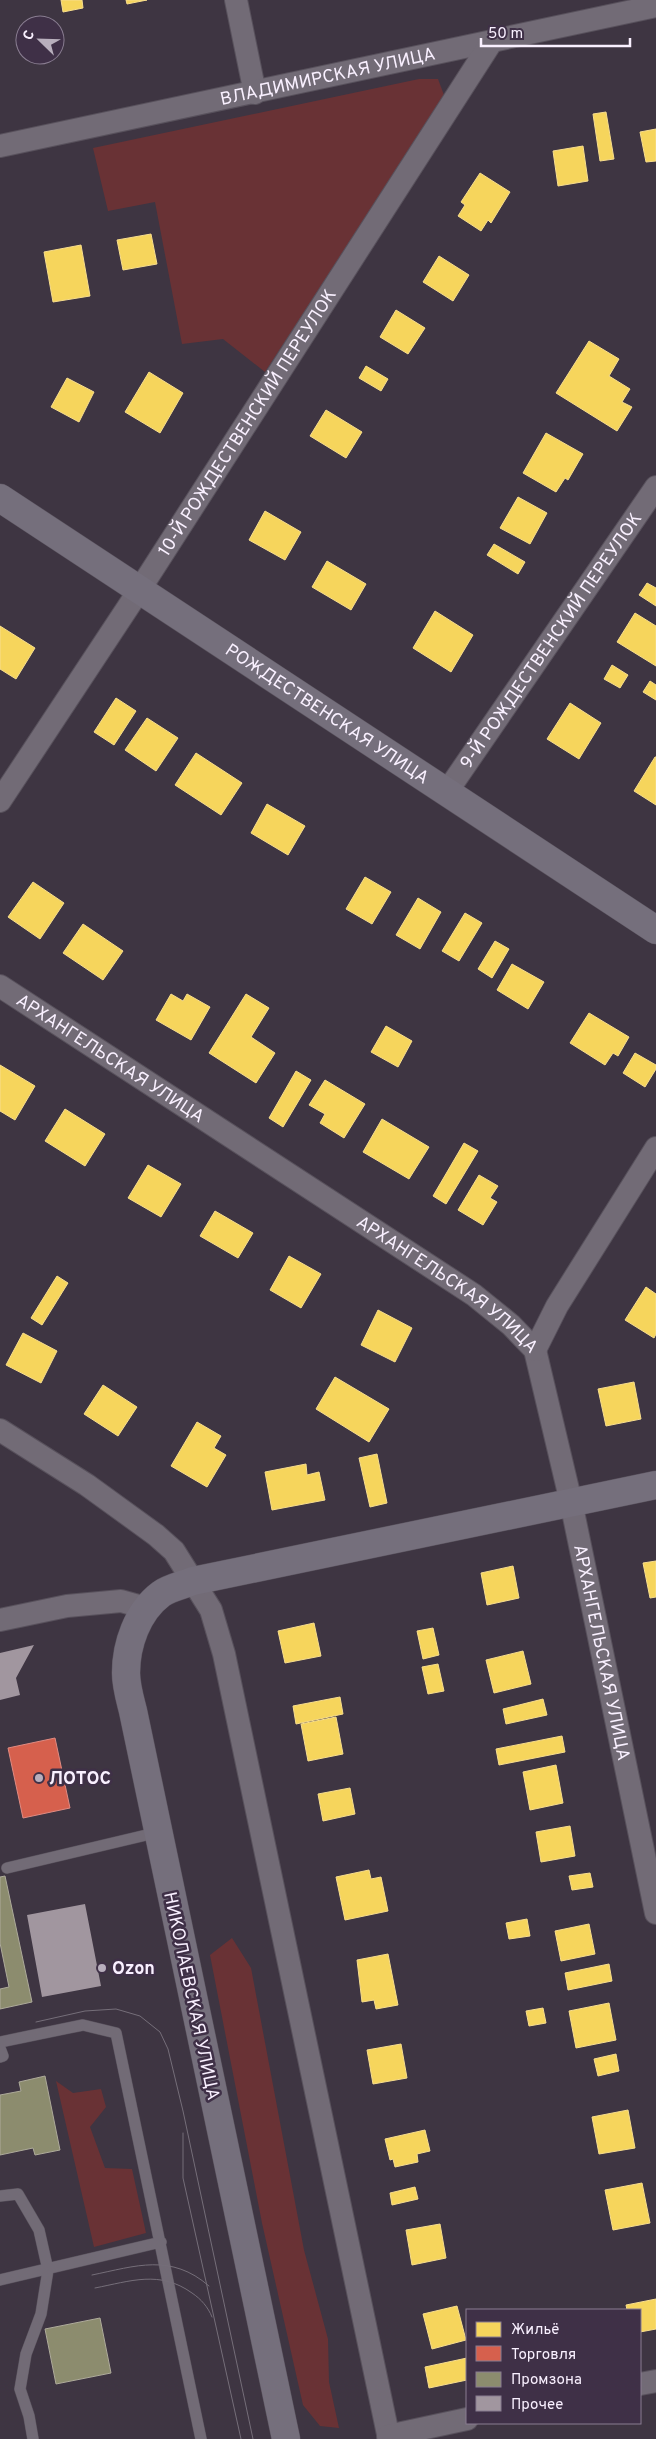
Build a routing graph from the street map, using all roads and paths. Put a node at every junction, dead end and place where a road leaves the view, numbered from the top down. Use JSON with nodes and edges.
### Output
{"nodes":[{"id":1,"x":236,"y":0,"type":"edge"},
{"id":2,"x":656,"y":6,"type":"edge"},
{"id":3,"x":619,"y":7,"type":"edge"},
{"id":4,"x":492,"y":42,"type":"junction"},
{"id":5,"x":255,"y":93,"type":"junction"},
{"id":6,"x":0,"y":146,"type":"edge"},
{"id":7,"x":656,"y":487,"type":"edge"},
{"id":8,"x":0,"y":498,"type":"edge"},
{"id":9,"x":140,"y":589,"type":"junction"},
{"id":10,"x":446,"y":793,"type":"junction"},
{"id":11,"x":0,"y":801,"type":"edge"},
{"id":12,"x":656,"y":930,"type":"edge"},
{"id":13,"x":0,"y":986,"type":"edge"},
{"id":14,"x":656,"y":1148,"type":"edge"},
{"id":15,"x":535,"y":1350,"type":"junction"},
{"id":16,"x":0,"y":1430,"type":"edge"},
{"id":17,"x":656,"y":1484,"type":"edge"},
{"id":18,"x":571,"y":1502,"type":"junction"},
{"id":19,"x":193,"y":1581,"type":"junction"},
{"id":20,"x":146,"y":1608,"type":"junction"},
{"id":21,"x":0,"y":1620,"type":"edge"},
{"id":22,"x":158,"y":1832,"type":"junction"},
{"id":23,"x":7,"y":1868,"type":"dead end"},
{"id":24,"x":656,"y":1913,"type":"edge"},
{"id":25,"x":0,"y":2042,"type":"edge"},
{"id":26,"x":0,"y":2048,"type":"edge"},
{"id":27,"x":0,"y":2057,"type":"edge"},
{"id":28,"x":0,"y":2196,"type":"edge"},
{"id":29,"x":161,"y":2242,"type":"junction"},
{"id":30,"x":48,"y":2270,"type":"junction"},
{"id":31,"x":0,"y":2280,"type":"edge"},
{"id":32,"x":656,"y":2381,"type":"edge"},
{"id":33,"x":641,"y":2384,"type":"edge"},
{"id":34,"x":466,"y":2419,"type":"edge"},
{"id":35,"x":388,"y":2437,"type":"edge"},
{"id":36,"x":33,"y":2439,"type":"edge"},
{"id":37,"x":201,"y":2439,"type":"edge"},
{"id":38,"x":286,"y":2439,"type":"edge"}],
"edges":[{"from":1,"to":5,"type":"street"},
{"from":2,"to":3,"type":"street","name":"ВЛАДИМИРСКАЯ УЛИЦА"},
{"from":3,"to":4,"type":"street","name":"ВЛАДИМИРСКАЯ УЛИЦА"},
{"from":4,"to":5,"type":"street","name":"ВЛАДИМИРСКАЯ УЛИЦА"},
{"from":4,"to":9,"type":"street","name":"10-Й РОЖДЕСТВЕНСКИЙ ПЕРЕУЛОК"},
{"from":5,"to":6,"type":"street","name":"ВЛАДИМИРСКАЯ УЛИЦА"},
{"from":7,"to":10,"type":"street","name":"9-Й РОЖДЕСТВЕНСКИЙ ПЕРЕУЛОК"},
{"from":8,"to":9,"type":"main road","name":"РОЖДЕСТВЕНСКАЯ УЛИЦА"},
{"from":9,"to":10,"type":"main road","name":"РОЖДЕСТВЕНСКАЯ УЛИЦА"},
{"from":9,"to":11,"type":"street","name":"10-Й РОЖДЕСТВЕНСКИЙ ПЕРЕУЛОК"},
{"from":10,"to":12,"type":"main road","name":"РОЖДЕСТВЕНСКАЯ УЛИЦА"},
{"from":13,"to":15,"type":"street","name":"АРХАНГЕЛЬСКАЯ УЛИЦА"},
{"from":14,"to":15,"type":"street"},
{"from":15,"to":18,"type":"street","name":"АРХАНГЕЛЬСКАЯ УЛИЦА"},
{"from":16,"to":19,"type":"street"},
{"from":17,"to":18,"type":"main road","name":"НИКОЛАЕВСКАЯ УЛИЦА"},
{"from":18,"to":19,"type":"main road","name":"НИКОЛАЕВСКАЯ УЛИЦА"},
{"from":18,"to":24,"type":"street","name":"АРХАНГЕЛЬСКАЯ УЛИЦА"},
{"from":19,"to":20,"type":"main road","name":"НИКОЛАЕВСКАЯ УЛИЦА"},
{"from":19,"to":35,"type":"street"},
{"from":20,"to":21,"type":"street"},
{"from":20,"to":22,"type":"main road","name":"НИКОЛАЕВСКАЯ УЛИЦА"},
{"from":22,"to":23,"type":"lane"},
{"from":22,"to":38,"type":"main road","name":"НИКОЛАЕВСКАЯ УЛИЦА"},
{"from":25,"to":29,"type":"lane"},
{"from":26,"to":27,"type":"lane"},
{"from":28,"to":30,"type":"lane"},
{"from":29,"to":30,"type":"lane"},
{"from":29,"to":37,"type":"lane"},
{"from":30,"to":31,"type":"lane"},
{"from":30,"to":36,"type":"lane"},
{"from":32,"to":33,"type":"street"},
{"from":34,"to":35,"type":"street"}]}
